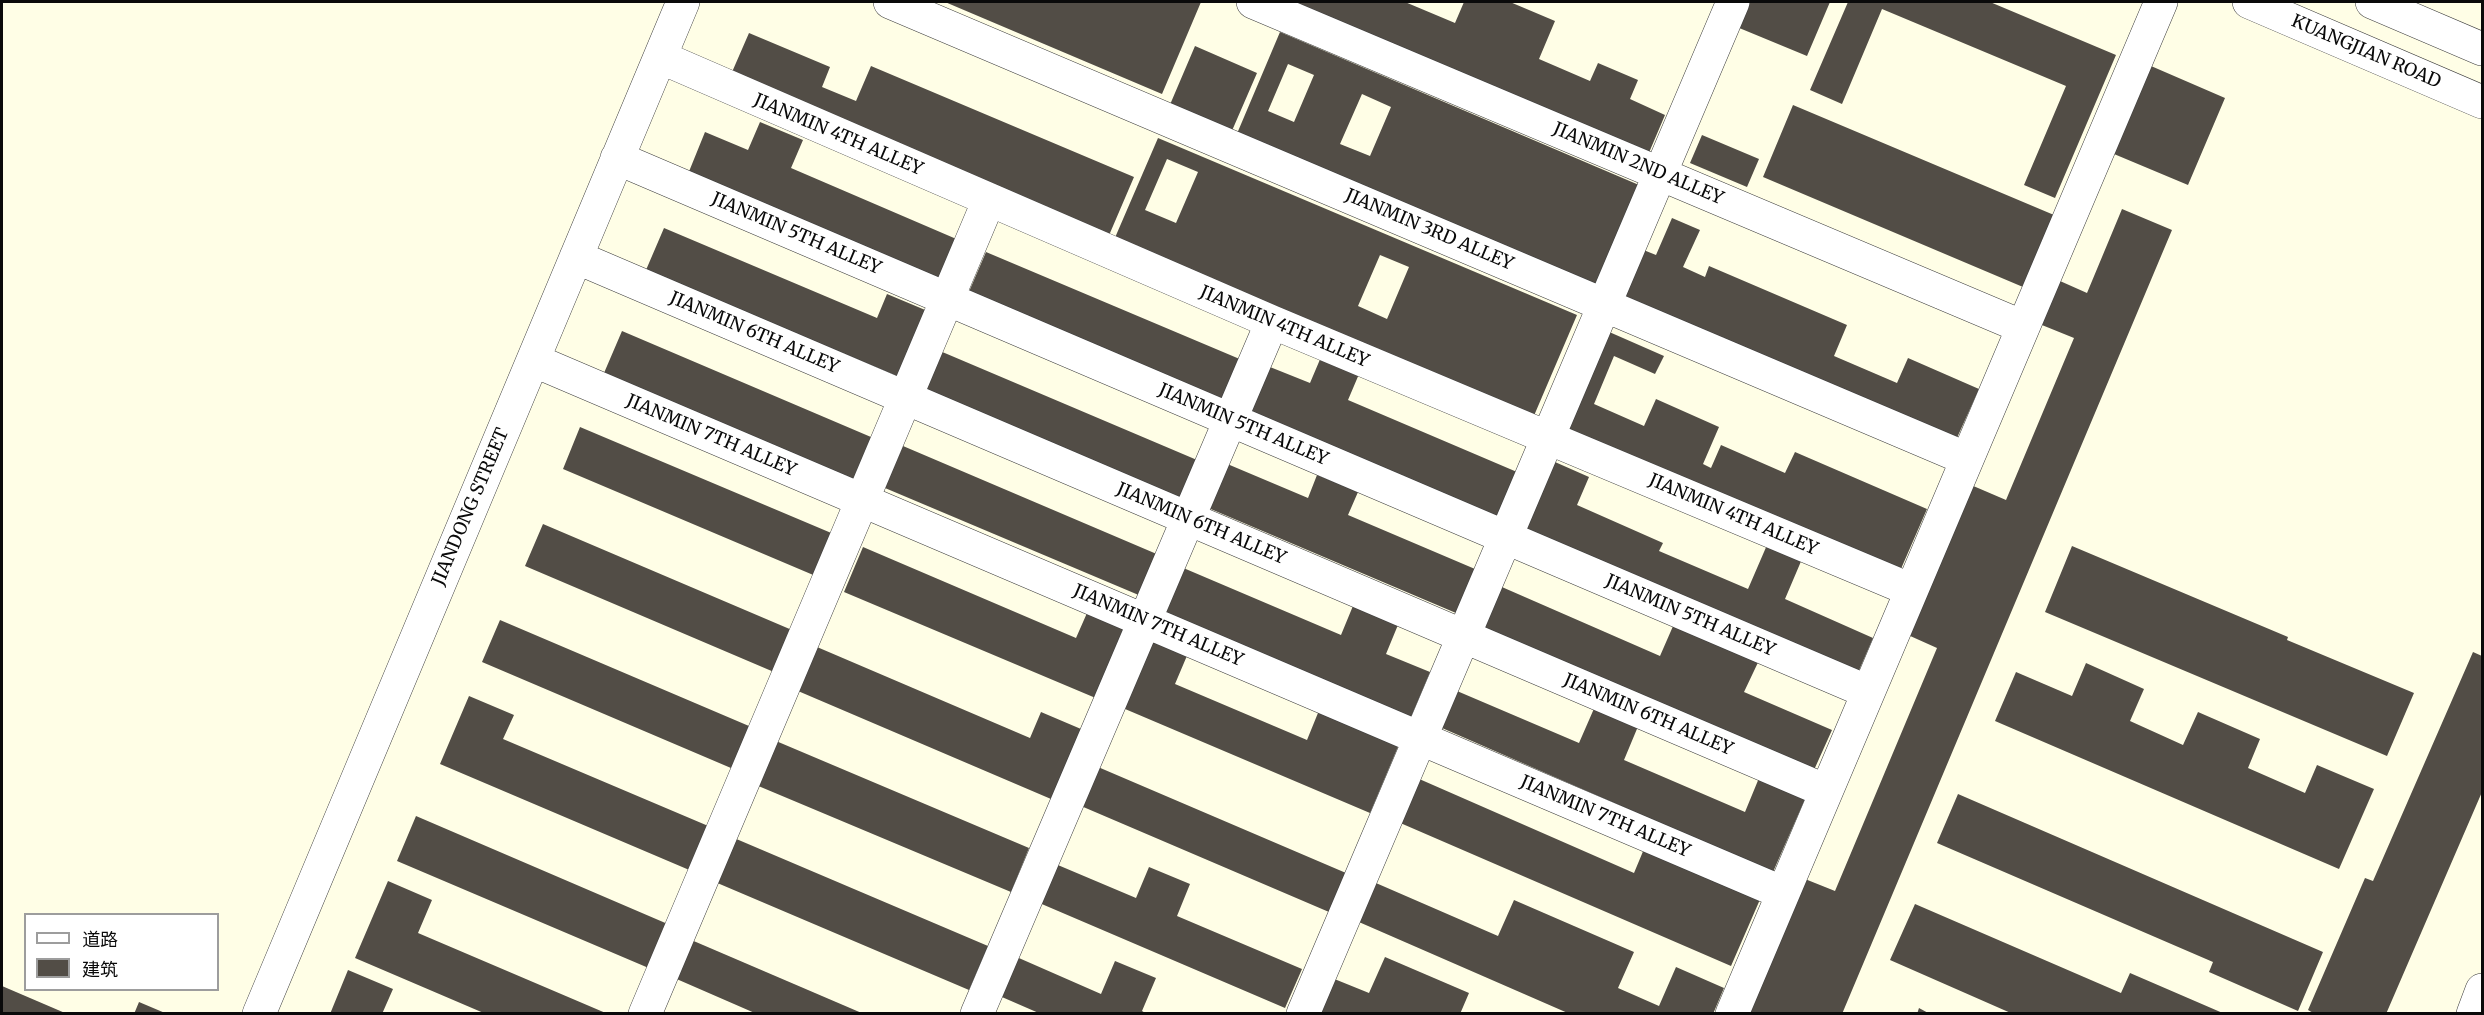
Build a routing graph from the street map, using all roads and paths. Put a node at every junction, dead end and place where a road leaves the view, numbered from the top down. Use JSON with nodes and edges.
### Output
{"nodes":[{"id":1,"x":683,"y":2,"type":"edge"},
{"id":2,"x":890,"y":2,"type":"edge"},
{"id":3,"x":1253,"y":2,"type":"edge"},
{"id":4,"x":1733,"y":2,"type":"edge"},
{"id":5,"x":2161,"y":2,"type":"edge"},
{"id":6,"x":2249,"y":2,"type":"edge"},
{"id":7,"x":2372,"y":2,"type":"edge"},
{"id":8,"x":2482,"y":49,"type":"edge"},
{"id":9,"x":660,"y":57,"type":"junction"},
{"id":10,"x":2482,"y":102,"type":"edge"},
{"id":11,"x":618,"y":158,"type":"junction"},
{"id":12,"x":1660,"y":173,"type":"junction"},
{"id":13,"x":989,"y":200,"type":"junction"},
{"id":14,"x":576,"y":257,"type":"junction"},
{"id":15,"x":947,"y":299,"type":"junction"},
{"id":16,"x":1604,"y":305,"type":"junction"},
{"id":17,"x":1272,"y":322,"type":"junction"},
{"id":18,"x":2023,"y":327,"type":"junction"},
{"id":19,"x":533,"y":360,"type":"junction"},
{"id":20,"x":905,"y":398,"type":"junction"},
{"id":21,"x":1230,"y":420,"type":"junction"},
{"id":22,"x":1548,"y":438,"type":"junction"},
{"id":23,"x":1967,"y":459,"type":"junction"},
{"id":24,"x":862,"y":500,"type":"junction"},
{"id":25,"x":1188,"y":519,"type":"junction"},
{"id":26,"x":1505,"y":537,"type":"junction"},
{"id":27,"x":1911,"y":590,"type":"junction"},
{"id":28,"x":1144,"y":620,"type":"junction"},
{"id":29,"x":1464,"y":636,"type":"junction"},
{"id":30,"x":1868,"y":692,"type":"junction"},
{"id":31,"x":1420,"y":738,"type":"junction"},
{"id":32,"x":1826,"y":791,"type":"junction"},
{"id":33,"x":1783,"y":893,"type":"junction"},
{"id":34,"x":2482,"y":990,"type":"edge"},
{"id":35,"x":259,"y":1014,"type":"edge"},
{"id":36,"x":645,"y":1014,"type":"edge"},
{"id":37,"x":976,"y":1014,"type":"edge"},
{"id":38,"x":1303,"y":1014,"type":"edge"},
{"id":39,"x":1732,"y":1014,"type":"edge"},
{"id":40,"x":2473,"y":1014,"type":"edge"}],
"edges":[{"from":1,"to":9,"type":"street","name":"JIANDONG STREET"},
{"from":2,"to":16,"type":"street","name":"JIANMIN 3RD ALLEY"},
{"from":3,"to":12,"type":"street","name":"JIANMIN 2ND ALLEY"},
{"from":4,"to":12,"type":"street"},
{"from":5,"to":18,"type":"street"},
{"from":6,"to":10,"type":"street","name":"KUANGJIAN ROAD"},
{"from":7,"to":8,"type":"street"},
{"from":9,"to":11,"type":"street","name":"JIANDONG STREET"},
{"from":9,"to":13,"type":"street","name":"JIANMIN 4TH ALLEY"},
{"from":11,"to":14,"type":"street","name":"JIANDONG STREET"},
{"from":11,"to":15,"type":"street","name":"JIANMIN 5TH ALLEY"},
{"from":12,"to":16,"type":"street"},
{"from":12,"to":18,"type":"street","name":"JIANMIN 2ND ALLEY"},
{"from":13,"to":15,"type":"street"},
{"from":13,"to":17,"type":"street","name":"JIANMIN 4TH ALLEY"},
{"from":14,"to":19,"type":"street","name":"JIANDONG STREET"},
{"from":14,"to":20,"type":"street","name":"JIANMIN 6TH ALLEY"},
{"from":15,"to":20,"type":"street"},
{"from":15,"to":21,"type":"street","name":"JIANMIN 5TH ALLEY"},
{"from":16,"to":22,"type":"street"},
{"from":16,"to":23,"type":"street","name":"JIANMIN 3RD ALLEY"},
{"from":17,"to":21,"type":"street"},
{"from":17,"to":22,"type":"street","name":"JIANMIN 4TH ALLEY"},
{"from":18,"to":23,"type":"street"},
{"from":19,"to":24,"type":"street","name":"JIANMIN 7TH ALLEY"},
{"from":19,"to":35,"type":"street","name":"JIANDONG STREET"},
{"from":20,"to":24,"type":"street"},
{"from":20,"to":25,"type":"street","name":"JIANMIN 6TH ALLEY"},
{"from":21,"to":25,"type":"street"},
{"from":21,"to":26,"type":"street","name":"JIANMIN 5TH ALLEY"},
{"from":22,"to":26,"type":"street"},
{"from":22,"to":27,"type":"street","name":"JIANMIN 4TH ALLEY"},
{"from":23,"to":27,"type":"street"},
{"from":24,"to":28,"type":"street","name":"JIANMIN 7TH ALLEY"},
{"from":24,"to":36,"type":"street"},
{"from":25,"to":28,"type":"street"},
{"from":25,"to":29,"type":"street","name":"JIANMIN 6TH ALLEY"},
{"from":26,"to":29,"type":"street"},
{"from":26,"to":30,"type":"street","name":"JIANMIN 5TH ALLEY"},
{"from":27,"to":30,"type":"street"},
{"from":28,"to":31,"type":"street","name":"JIANMIN 7TH ALLEY"},
{"from":28,"to":37,"type":"street"},
{"from":29,"to":31,"type":"street"},
{"from":29,"to":32,"type":"street","name":"JIANMIN 6TH ALLEY"},
{"from":30,"to":32,"type":"street"},
{"from":31,"to":33,"type":"street","name":"JIANMIN 7TH ALLEY"},
{"from":31,"to":38,"type":"street"},
{"from":32,"to":33,"type":"street"},
{"from":33,"to":39,"type":"street"},
{"from":34,"to":40,"type":"street"}]}
